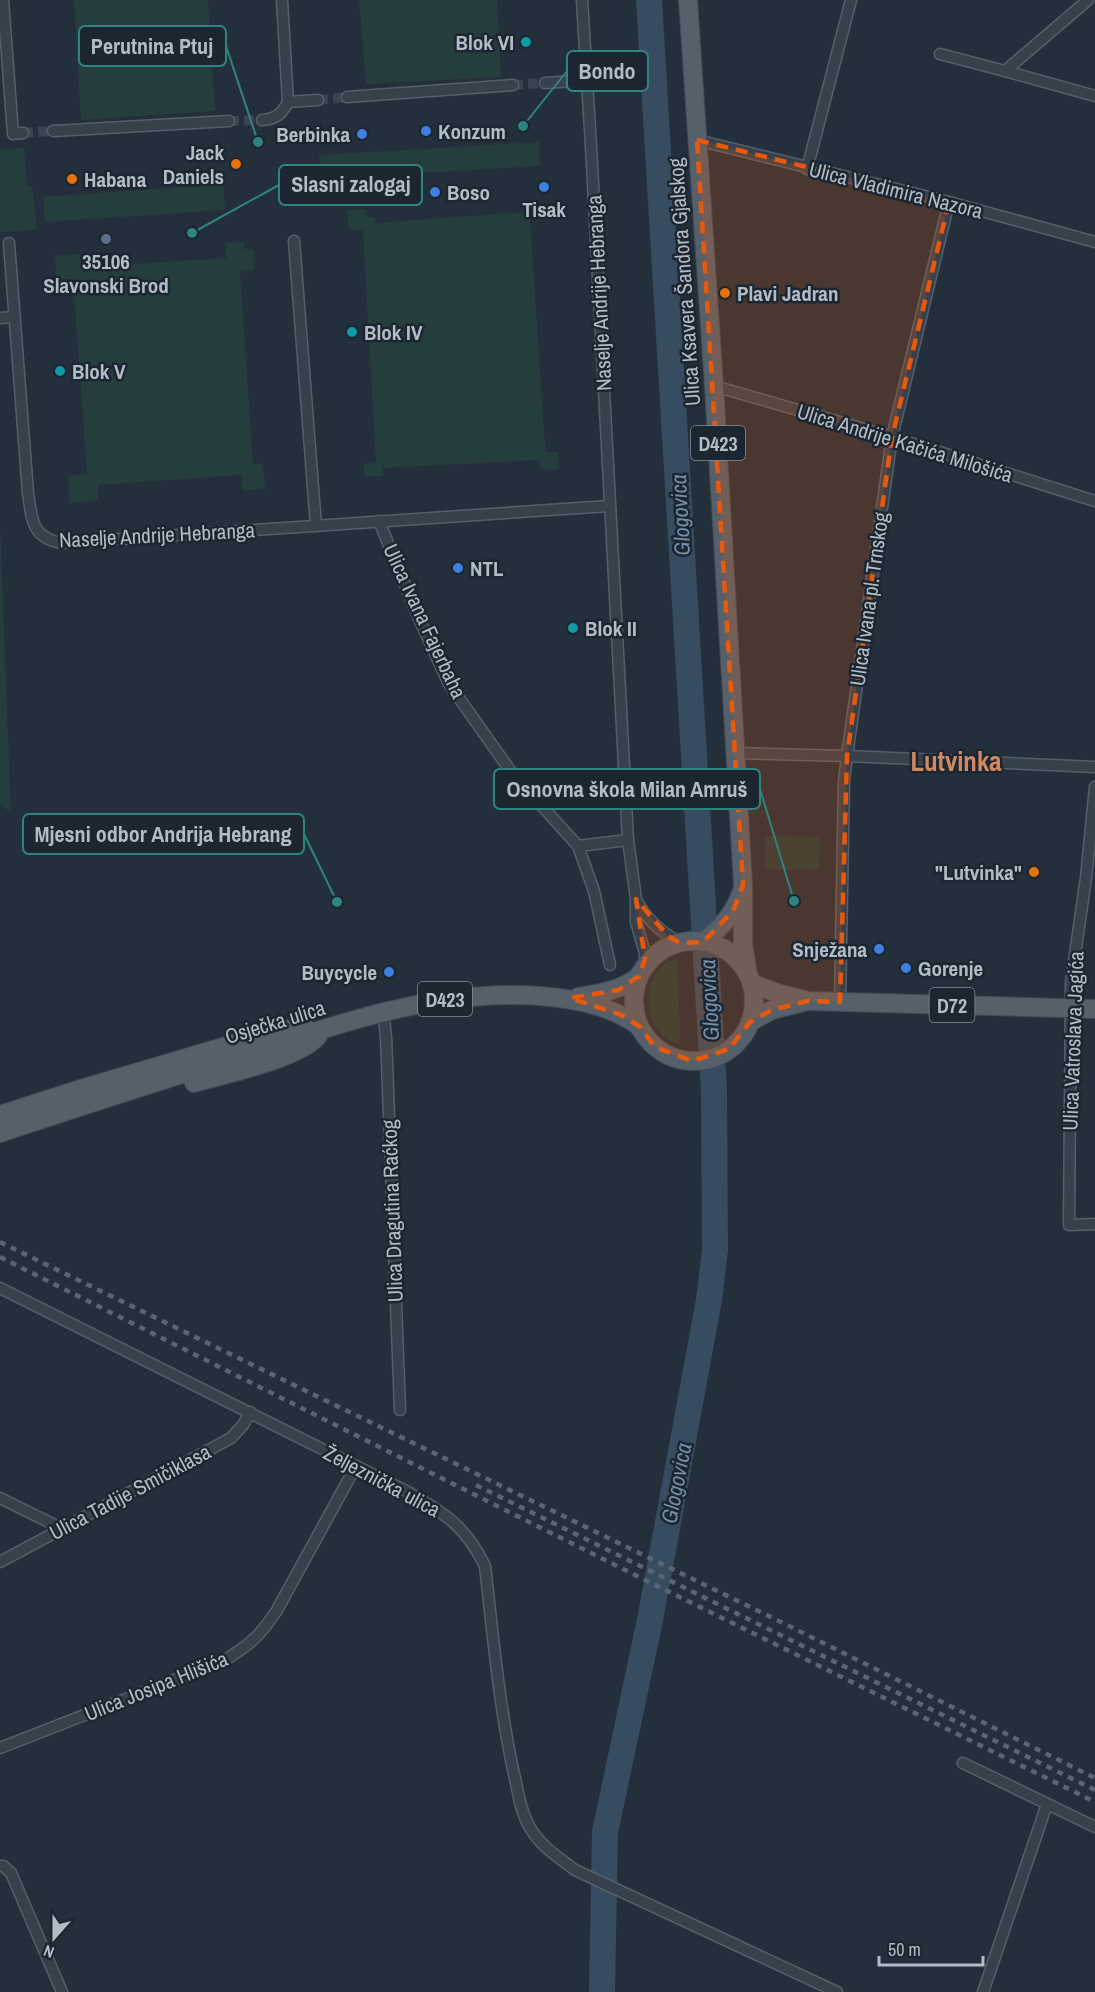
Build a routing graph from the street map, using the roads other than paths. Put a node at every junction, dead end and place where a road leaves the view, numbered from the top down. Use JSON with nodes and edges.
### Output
{"nodes":[{"id":1,"x":3,"y":0,"type":"edge"},
{"id":2,"x":282,"y":0,"type":"edge"},
{"id":3,"x":582,"y":0,"type":"edge"},
{"id":4,"x":688,"y":0,"type":"edge"},
{"id":5,"x":851,"y":0,"type":"edge"},
{"id":6,"x":1088,"y":0,"type":"edge"},
{"id":7,"x":940,"y":54,"type":"dead end"},
{"id":8,"x":1005,"y":71,"type":"junction"},
{"id":9,"x":588,"y":80,"type":"junction"},
{"id":10,"x":545,"y":83,"type":"tunnel mouth"},
{"id":11,"x":513,"y":85,"type":"tunnel mouth"},
{"id":12,"x":1095,"y":96,"type":"edge"},
{"id":13,"x":347,"y":97,"type":"tunnel mouth"},
{"id":14,"x":318,"y":100,"type":"tunnel mouth"},
{"id":15,"x":288,"y":102,"type":"junction"},
{"id":16,"x":262,"y":120,"type":"tunnel mouth"},
{"id":17,"x":229,"y":122,"type":"tunnel mouth"},
{"id":18,"x":53,"y":131,"type":"tunnel mouth"},
{"id":19,"x":23,"y":133,"type":"dead end"},
{"id":20,"x":697,"y":140,"type":"junction"},
{"id":21,"x":807,"y":168,"type":"junction"},
{"id":22,"x":949,"y":202,"type":"junction"},
{"id":23,"x":294,"y":241,"type":"dead end"},
{"id":24,"x":1095,"y":242,"type":"edge"},
{"id":25,"x":9,"y":243,"type":"dead end"},
{"id":26,"x":15,"y":317,"type":"junction"},
{"id":27,"x":0,"y":318,"type":"edge"},
{"id":28,"x":714,"y":386,"type":"junction"},
{"id":29,"x":892,"y":437,"type":"junction"},
{"id":30,"x":1095,"y":501,"type":"edge"},
{"id":31,"x":609,"y":506,"type":"junction"},
{"id":32,"x":379,"y":521,"type":"junction"},
{"id":33,"x":316,"y":526,"type":"junction"},
{"id":34,"x":736,"y":753,"type":"junction"},
{"id":35,"x":847,"y":756,"type":"junction"},
{"id":36,"x":1095,"y":767,"type":"edge"},
{"id":37,"x":624,"y":775,"type":"junction"},
{"id":38,"x":1095,"y":787,"type":"edge"},
{"id":39,"x":534,"y":799,"type":"junction"},
{"id":40,"x":628,"y":840,"type":"junction"},
{"id":41,"x":578,"y":846,"type":"junction"},
{"id":42,"x":743,"y":885,"type":"junction"},
{"id":43,"x":636,"y":899,"type":"junction"},
{"id":44,"x":690,"y":942,"type":"junction"},
{"id":45,"x":610,"y":965,"type":"dead end"},
{"id":46,"x":642,"y":971,"type":"junction"},
{"id":47,"x":749,"y":979,"type":"junction"},
{"id":48,"x":570,"y":998,"type":"junction"},
{"id":49,"x":808,"y":1001,"type":"junction"},
{"id":50,"x":840,"y":1002,"type":"junction"},
{"id":51,"x":1071,"y":1009,"type":"junction"},
{"id":52,"x":1095,"y":1009,"type":"edge"},
{"id":53,"x":383,"y":1012,"type":"junction"},
{"id":54,"x":750,"y":1022,"type":"junction"},
{"id":55,"x":639,"y":1026,"type":"junction"},
{"id":56,"x":323,"y":1030,"type":"junction"},
{"id":57,"x":0,"y":1115,"type":"edge"},
{"id":58,"x":0,"y":1133,"type":"edge"},
{"id":59,"x":0,"y":1144,"type":"edge"},
{"id":60,"x":1095,"y":1224,"type":"edge"},
{"id":61,"x":0,"y":1288,"type":"edge"},
{"id":62,"x":400,"y":1410,"type":"dead end"},
{"id":63,"x":250,"y":1412,"type":"junction"},
{"id":64,"x":356,"y":1466,"type":"junction"},
{"id":65,"x":0,"y":1498,"type":"edge"},
{"id":66,"x":61,"y":1528,"type":"junction"},
{"id":67,"x":0,"y":1562,"type":"edge"},
{"id":68,"x":0,"y":1748,"type":"edge"},
{"id":69,"x":963,"y":1763,"type":"dead end"},
{"id":70,"x":1047,"y":1804,"type":"junction"},
{"id":71,"x":1095,"y":1827,"type":"edge"},
{"id":72,"x":0,"y":1866,"type":"edge"},
{"id":73,"x":62,"y":1992,"type":"edge"},
{"id":74,"x":837,"y":1992,"type":"edge"},
{"id":75,"x":983,"y":1992,"type":"edge"}],
"edges":[{"from":1,"to":19,"type":"street"},
{"from":2,"to":15,"type":"street"},
{"from":3,"to":9,"type":"street","name":"Naselje Andrije Hebranga"},
{"from":4,"to":20,"type":"main road","name":"Ulica Ksavera Šandora Gjalskog","number":"D423"},
{"from":5,"to":21,"type":"street"},
{"from":6,"to":8,"type":"street"},
{"from":7,"to":8,"type":"street"},
{"from":8,"to":12,"type":"street"},
{"from":9,"to":10,"type":"street"},
{"from":9,"to":31,"type":"street","name":"Naselje Andrije Hebranga"},
{"from":11,"to":13,"type":"street"},
{"from":14,"to":15,"type":"street"},
{"from":15,"to":16,"type":"street"},
{"from":17,"to":18,"type":"street"},
{"from":20,"to":21,"type":"street","name":"Ulica Vladimira Nazora"},
{"from":20,"to":28,"type":"main road","name":"Ulica Ksavera Šandora Gjalskog","number":"D423"},
{"from":21,"to":22,"type":"street","name":"Ulica Vladimira Nazora"},
{"from":22,"to":24,"type":"street","name":"Ulica Vladimira Nazora"},
{"from":22,"to":29,"type":"street","name":"Ulica Ivana pl. Trnskog"},
{"from":23,"to":33,"type":"street"},
{"from":25,"to":26,"type":"street","name":"Naselje Andrije Hebranga"},
{"from":26,"to":27,"type":"street"},
{"from":26,"to":33,"type":"street","name":"Naselje Andrije Hebranga"},
{"from":28,"to":29,"type":"street","name":"Ulica Andrije Kačića Milošića"},
{"from":28,"to":34,"type":"main road","name":"Ulica Ksavera Šandora Gjalskog","number":"D423"},
{"from":29,"to":30,"type":"street","name":"Ulica Andrije Kačića Milošića"},
{"from":29,"to":35,"type":"street","name":"Ulica Ivana pl. Trnskog"},
{"from":31,"to":32,"type":"street","name":"Naselje Andrije Hebranga"},
{"from":31,"to":37,"type":"street","name":"Naselje Andrije Hebranga"},
{"from":32,"to":33,"type":"street","name":"Naselje Andrije Hebranga"},
{"from":32,"to":39,"type":"street","name":"Ulica Ivana Fajerbaha"},
{"from":34,"to":35,"type":"street"},
{"from":34,"to":42,"type":"main road","name":"Ulica Ksavera Šandora Gjalskog","number":"D423"},
{"from":35,"to":36,"type":"street"},
{"from":35,"to":50,"type":"street","name":"Ulica Ivana pl. Trnskog"},
{"from":37,"to":39,"type":"street"},
{"from":37,"to":40,"type":"street","name":"Naselje Andrije Hebranga"},
{"from":38,"to":51,"type":"street","name":"Ulica Vatroslava Jagića"},
{"from":39,"to":41,"type":"street","name":"Ulica Ivana Fajerbaha"},
{"from":40,"to":41,"type":"street"},
{"from":40,"to":43,"type":"street","name":"Naselje Andrije Hebranga"},
{"from":41,"to":45,"type":"street","name":"Ulica Ivana Fajerbaha"},
{"from":42,"to":44,"type":"main road","number":"D423"},
{"from":42,"to":47,"type":"main road","number":"D423"},
{"from":43,"to":44,"type":"street"},
{"from":43,"to":46,"type":"street","name":"Naselje Andrije Hebranga"},
{"from":44,"to":46,"type":"main road","number":"D423"},
{"from":44,"to":47,"type":"main road"},
{"from":46,"to":48,"type":"main road","name":"Osječka ulica","number":"D423"},
{"from":46,"to":55,"type":"main road","number":"D423"},
{"from":47,"to":49,"type":"main road","number":"D72"},
{"from":47,"to":54,"type":"main road","number":"D423"},
{"from":48,"to":53,"type":"main road","name":"Osječka ulica","number":"D423"},
{"from":48,"to":55,"type":"main road","name":"Osječka ulica","number":"D423"},
{"from":49,"to":50,"type":"main road","number":"D72"},
{"from":49,"to":54,"type":"main road","number":"D72"},
{"from":50,"to":51,"type":"main road","number":"D72"},
{"from":51,"to":52,"type":"main road","number":"D72"},
{"from":51,"to":60,"type":"street","name":"Ulica Vatroslava Jagića"},
{"from":53,"to":56,"type":"main road","name":"Osječka ulica","number":"D423"},
{"from":53,"to":62,"type":"street","name":"Ulica Dragutina Raćkog"},
{"from":54,"to":55,"type":"main road","number":"D423"},
{"from":56,"to":57,"type":"main road"},
{"from":56,"to":58,"type":"main road","name":"Osječka ulica","number":"D423"},
{"from":56,"to":59,"type":"main road"},
{"from":61,"to":63,"type":"street","name":"Željeznička ulica"},
{"from":63,"to":64,"type":"street","name":"Željeznička ulica"},
{"from":63,"to":66,"type":"street","name":"Ulica Tadije Smičiklasa"},
{"from":64,"to":68,"type":"street","name":"Ulica Josipa Hlišića"},
{"from":64,"to":74,"type":"street","name":"Željeznička ulica"},
{"from":65,"to":66,"type":"street"},
{"from":66,"to":67,"type":"street","name":"Ulica Tadije Smičiklasa"},
{"from":69,"to":70,"type":"street"},
{"from":70,"to":71,"type":"street"},
{"from":70,"to":75,"type":"street"},
{"from":72,"to":73,"type":"street"}]}
